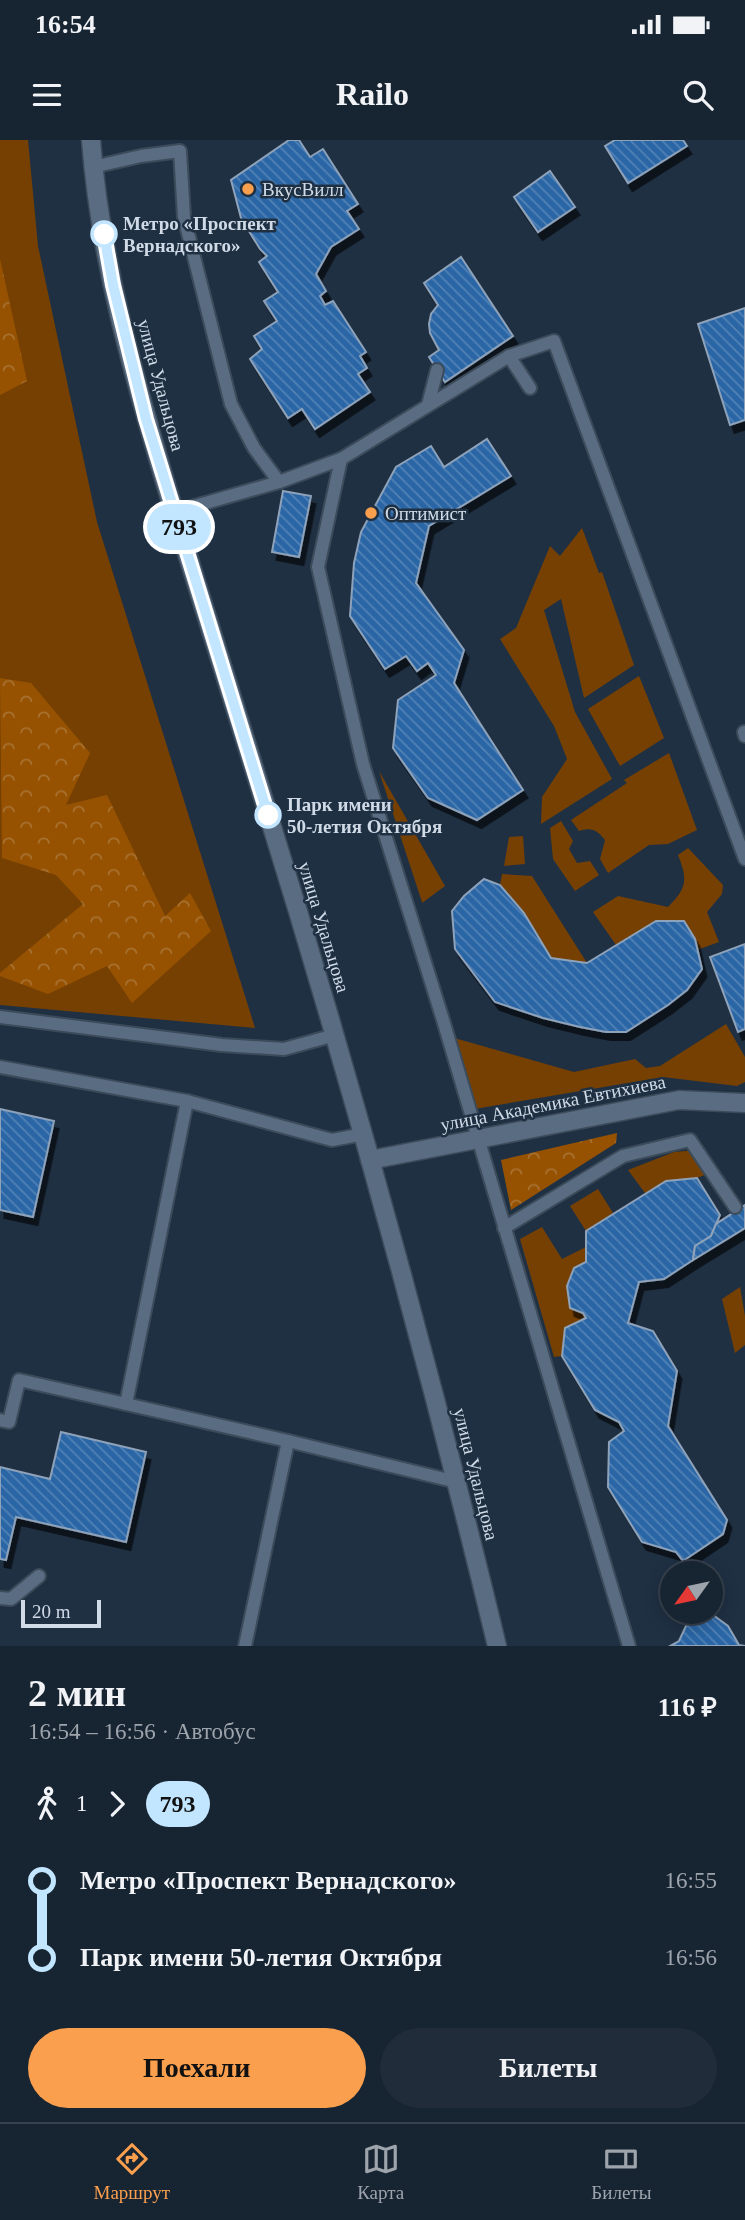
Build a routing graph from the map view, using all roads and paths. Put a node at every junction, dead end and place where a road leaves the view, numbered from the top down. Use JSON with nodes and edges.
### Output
{"nodes":[{"id":1,"x":91,"y":140,"type":"edge"},
{"id":2,"x":93,"y":167,"type":"junction"},
{"id":3,"x":509,"y":356,"type":"junction"},
{"id":4,"x":437,"y":370,"type":"dead end"},
{"id":5,"x":530,"y":388,"type":"dead end"},
{"id":6,"x":428,"y":405,"type":"junction"},
{"id":7,"x":341,"y":458,"type":"junction"},
{"id":8,"x":279,"y":482,"type":"junction"},
{"id":9,"x":174,"y":512,"type":"junction"},
{"id":10,"x":745,"y":859,"type":"edge"},
{"id":11,"x":0,"y":1017,"type":"edge"},
{"id":12,"x":335,"y":1035,"type":"junction"},
{"id":13,"x":0,"y":1067,"type":"edge"},
{"id":14,"x":187,"y":1101,"type":"junction"},
{"id":15,"x":745,"y":1102,"type":"edge"},
{"id":16,"x":364,"y":1135,"type":"junction"},
{"id":17,"x":478,"y":1138,"type":"junction"},
{"id":18,"x":370,"y":1160,"type":"junction"},
{"id":19,"x":736,"y":1207,"type":"dead end"},
{"id":20,"x":504,"y":1228,"type":"junction"},
{"id":21,"x":126,"y":1404,"type":"junction"},
{"id":22,"x":0,"y":1420,"type":"edge"},
{"id":23,"x":288,"y":1441,"type":"junction"},
{"id":24,"x":457,"y":1482,"type":"junction"},
{"id":25,"x":38,"y":1576,"type":"dead end"},
{"id":26,"x":0,"y":1598,"type":"edge"},
{"id":27,"x":246,"y":1646,"type":"edge"},
{"id":28,"x":497,"y":1646,"type":"edge"},
{"id":29,"x":629,"y":1646,"type":"edge"}],
"edges":[{"from":1,"to":2,"type":"street","name":"улица Удальцова"},
{"from":2,"to":8,"type":"lane"},
{"from":2,"to":9,"type":"street","name":"улица Удальцова"},
{"from":3,"to":5,"type":"lane"},
{"from":3,"to":6,"type":"lane"},
{"from":3,"to":10,"type":"lane"},
{"from":4,"to":6,"type":"lane"},
{"from":6,"to":7,"type":"lane"},
{"from":7,"to":8,"type":"lane"},
{"from":7,"to":17,"type":"lane"},
{"from":8,"to":9,"type":"lane"},
{"from":9,"to":12,"type":"street","name":"улица Удальцова"},
{"from":11,"to":12,"type":"lane"},
{"from":12,"to":16,"type":"street","name":"улица Удальцова"},
{"from":13,"to":14,"type":"lane"},
{"from":14,"to":16,"type":"lane"},
{"from":14,"to":21,"type":"lane"},
{"from":15,"to":17,"type":"street","name":"улица Академика Евтихиева"},
{"from":16,"to":18,"type":"street","name":"улица Удальцова"},
{"from":17,"to":18,"type":"street","name":"улица Академика Евтихиева"},
{"from":17,"to":20,"type":"lane"},
{"from":18,"to":24,"type":"street","name":"улица Удальцова"},
{"from":19,"to":20,"type":"lane"},
{"from":20,"to":29,"type":"lane"},
{"from":21,"to":22,"type":"lane"},
{"from":21,"to":23,"type":"lane"},
{"from":23,"to":24,"type":"lane"},
{"from":23,"to":27,"type":"lane"},
{"from":24,"to":28,"type":"street","name":"улица Удальцова"},
{"from":25,"to":26,"type":"lane"}]}
